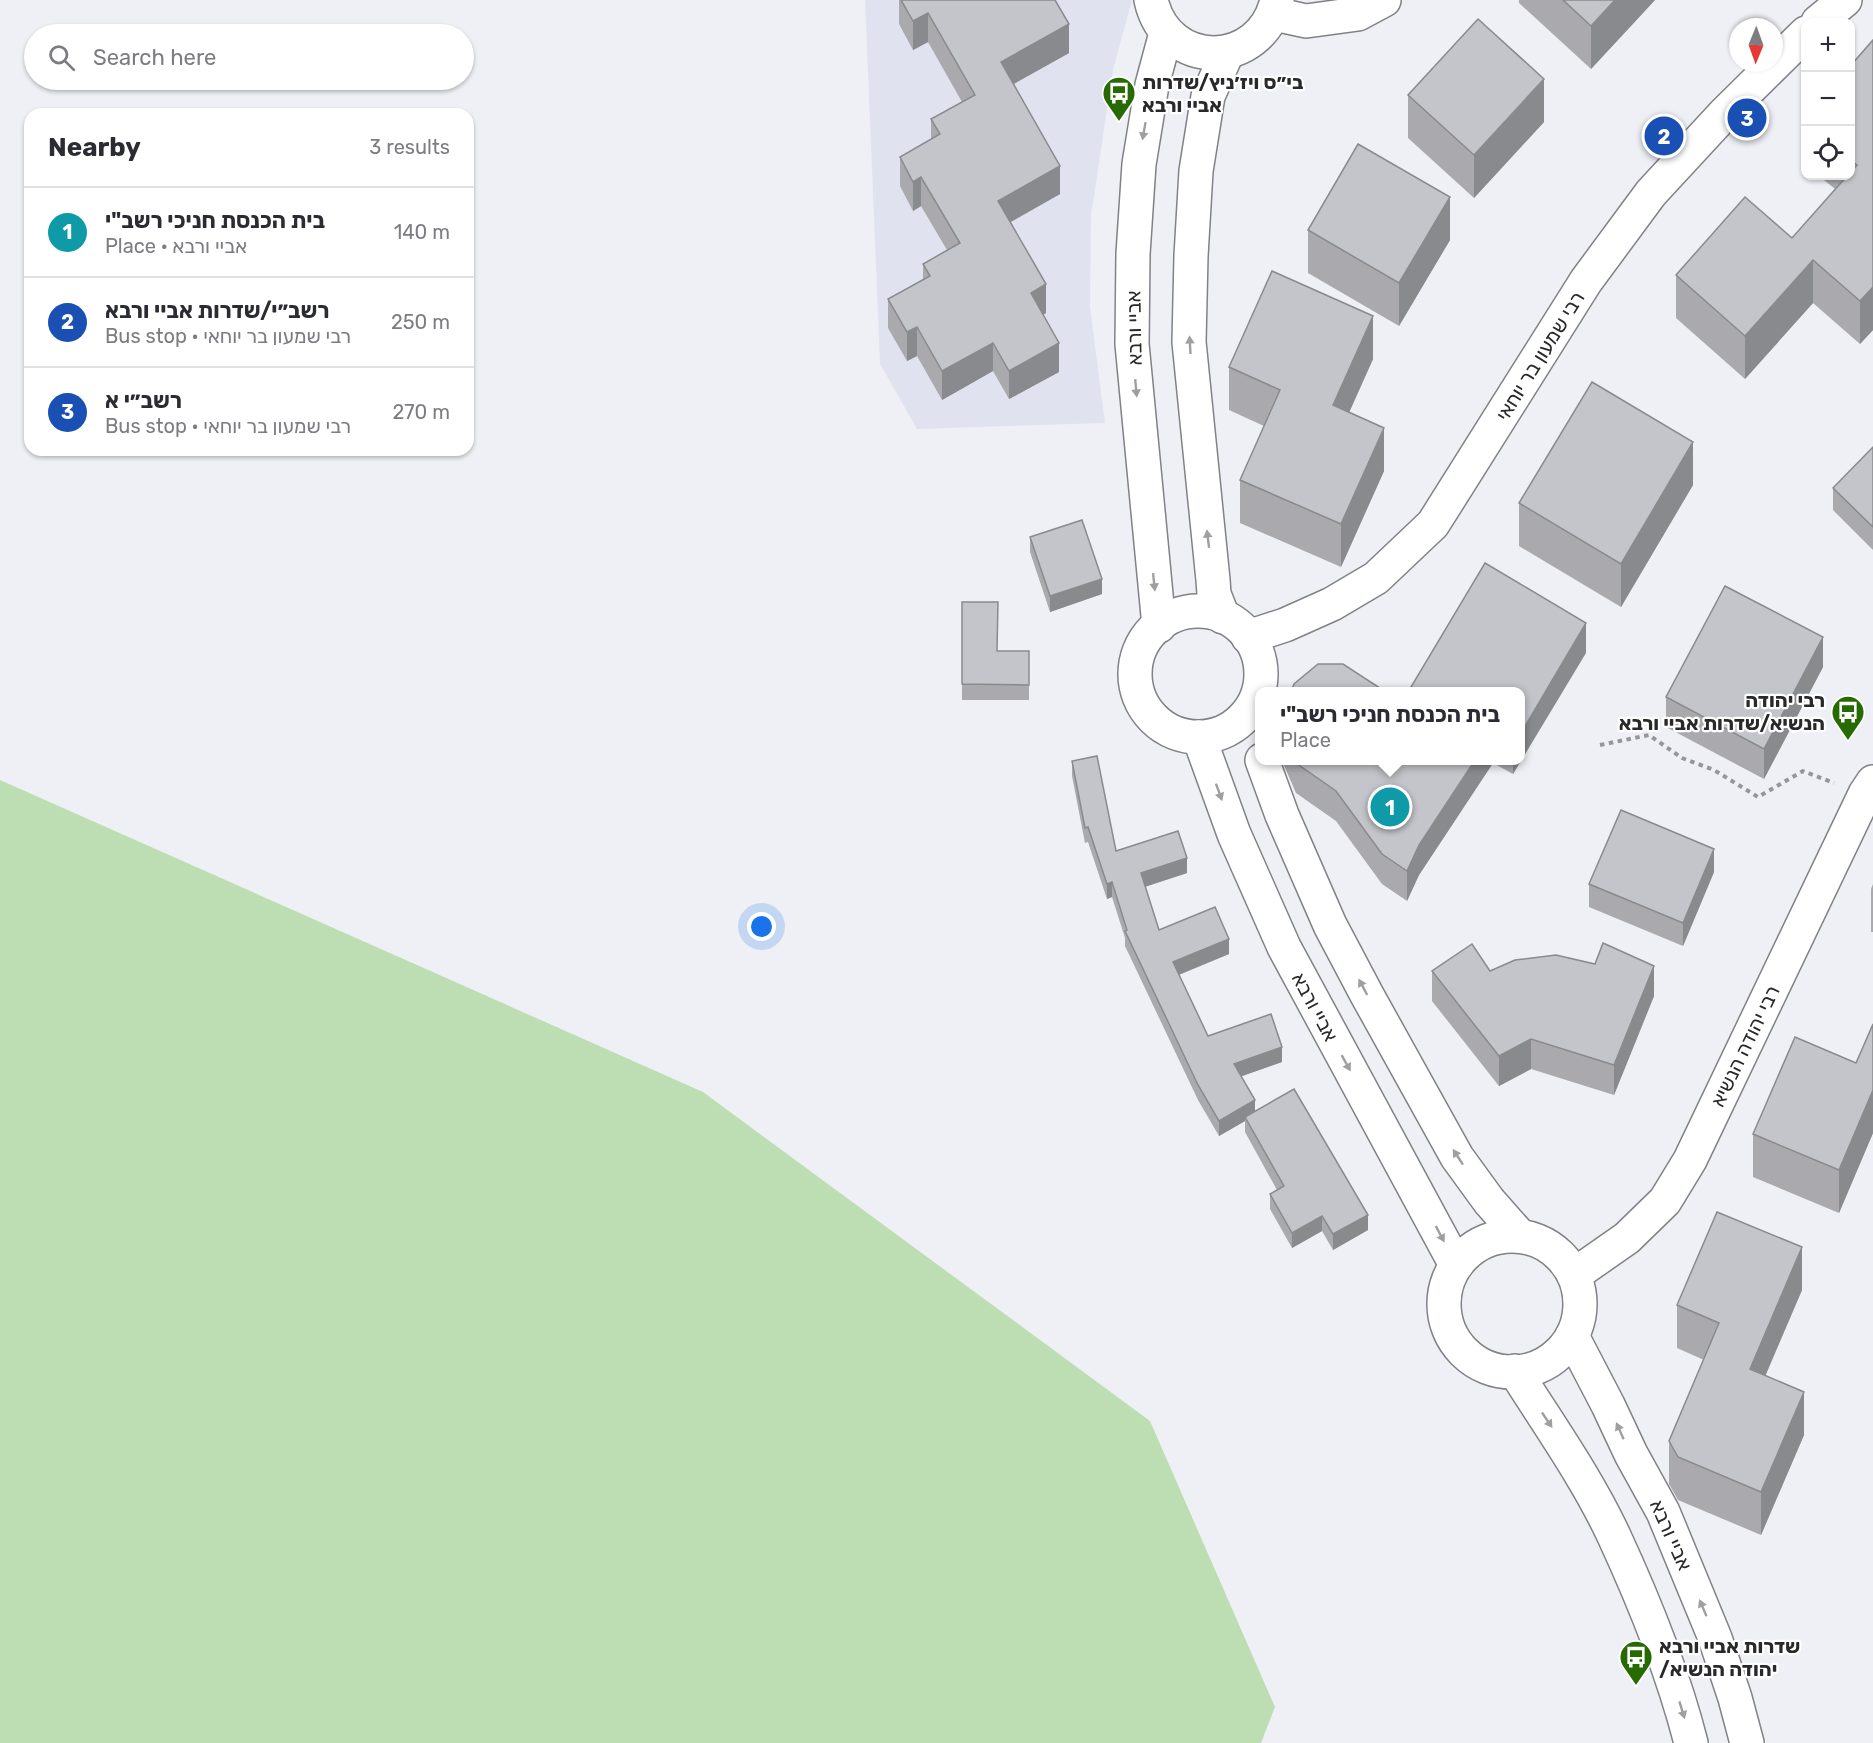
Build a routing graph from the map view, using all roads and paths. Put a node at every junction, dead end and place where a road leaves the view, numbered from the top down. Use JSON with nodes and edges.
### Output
{"nodes":[{"id":1,"x":1151,"y":0,"type":"edge"},
{"id":2,"x":1384,"y":0,"type":"edge"},
{"id":3,"x":1845,"y":0,"type":"edge"},
{"id":4,"x":1276,"y":7,"type":"edge"},
{"id":5,"x":1823,"y":18,"type":"edge"},
{"id":6,"x":1166,"y":33,"type":"junction"},
{"id":7,"x":1801,"y":38,"type":"edge"},
{"id":8,"x":1227,"y":53,"type":"junction"},
{"id":9,"x":1159,"y":626,"type":"junction"},
{"id":10,"x":1236,"y":627,"type":"junction"},
{"id":11,"x":1260,"y":687,"type":"edge"},
{"id":12,"x":1255,"y":703,"type":"edge"},
{"id":13,"x":1247,"y":716,"type":"junction"},
{"id":14,"x":1199,"y":737,"type":"junction"},
{"id":15,"x":1255,"y":738,"type":"edge"},
{"id":16,"x":1600,"y":745,"type":"dead end"},
{"id":17,"x":1264,"y":765,"type":"edge"},
{"id":18,"x":1869,"y":788,"type":"edge"},
{"id":19,"x":1520,"y":1236,"type":"junction"},
{"id":20,"x":1456,"y":1265,"type":"junction"},
{"id":21,"x":1574,"y":1275,"type":"junction"},
{"id":22,"x":1572,"y":1335,"type":"junction"},
{"id":23,"x":1515,"y":1371,"type":"junction"},
{"id":24,"x":1691,"y":1743,"type":"edge"},
{"id":25,"x":1747,"y":1743,"type":"edge"}],
"edges":[{"from":1,"to":6,"type":"street"},
{"from":2,"to":4,"type":"street"},
{"from":3,"to":5,"type":"street"},
{"from":4,"to":8,"type":"street"},
{"from":6,"to":8,"type":"street"},
{"from":6,"to":9,"type":"street","name":"אביי ורבא","one_way":true},
{"from":7,"to":10,"type":"street","name":"רבי שמעון בר יוחאי"},
{"from":10,"to":8,"type":"street","one_way":true},
{"from":9,"to":10,"type":"street"},
{"from":9,"to":14,"type":"street"},
{"from":10,"to":11,"type":"street"},
{"from":12,"to":13,"type":"street"},
{"from":13,"to":14,"type":"street"},
{"from":13,"to":15,"type":"street"},
{"from":14,"to":20,"type":"street","name":"אביי ורבא","one_way":true},
{"from":16,"to":18,"type":"path"},
{"from":19,"to":17,"type":"street","one_way":true},
{"from":18,"to":21,"type":"street","name":"רבי יהודה הנשיא"},
{"from":19,"to":20,"type":"street"},
{"from":19,"to":21,"type":"street"},
{"from":20,"to":23,"type":"street"},
{"from":21,"to":22,"type":"street"},
{"from":22,"to":23,"type":"street"},
{"from":25,"to":22,"type":"street","name":"אביי ורבא","one_way":true},
{"from":23,"to":24,"type":"street","one_way":true}]}
